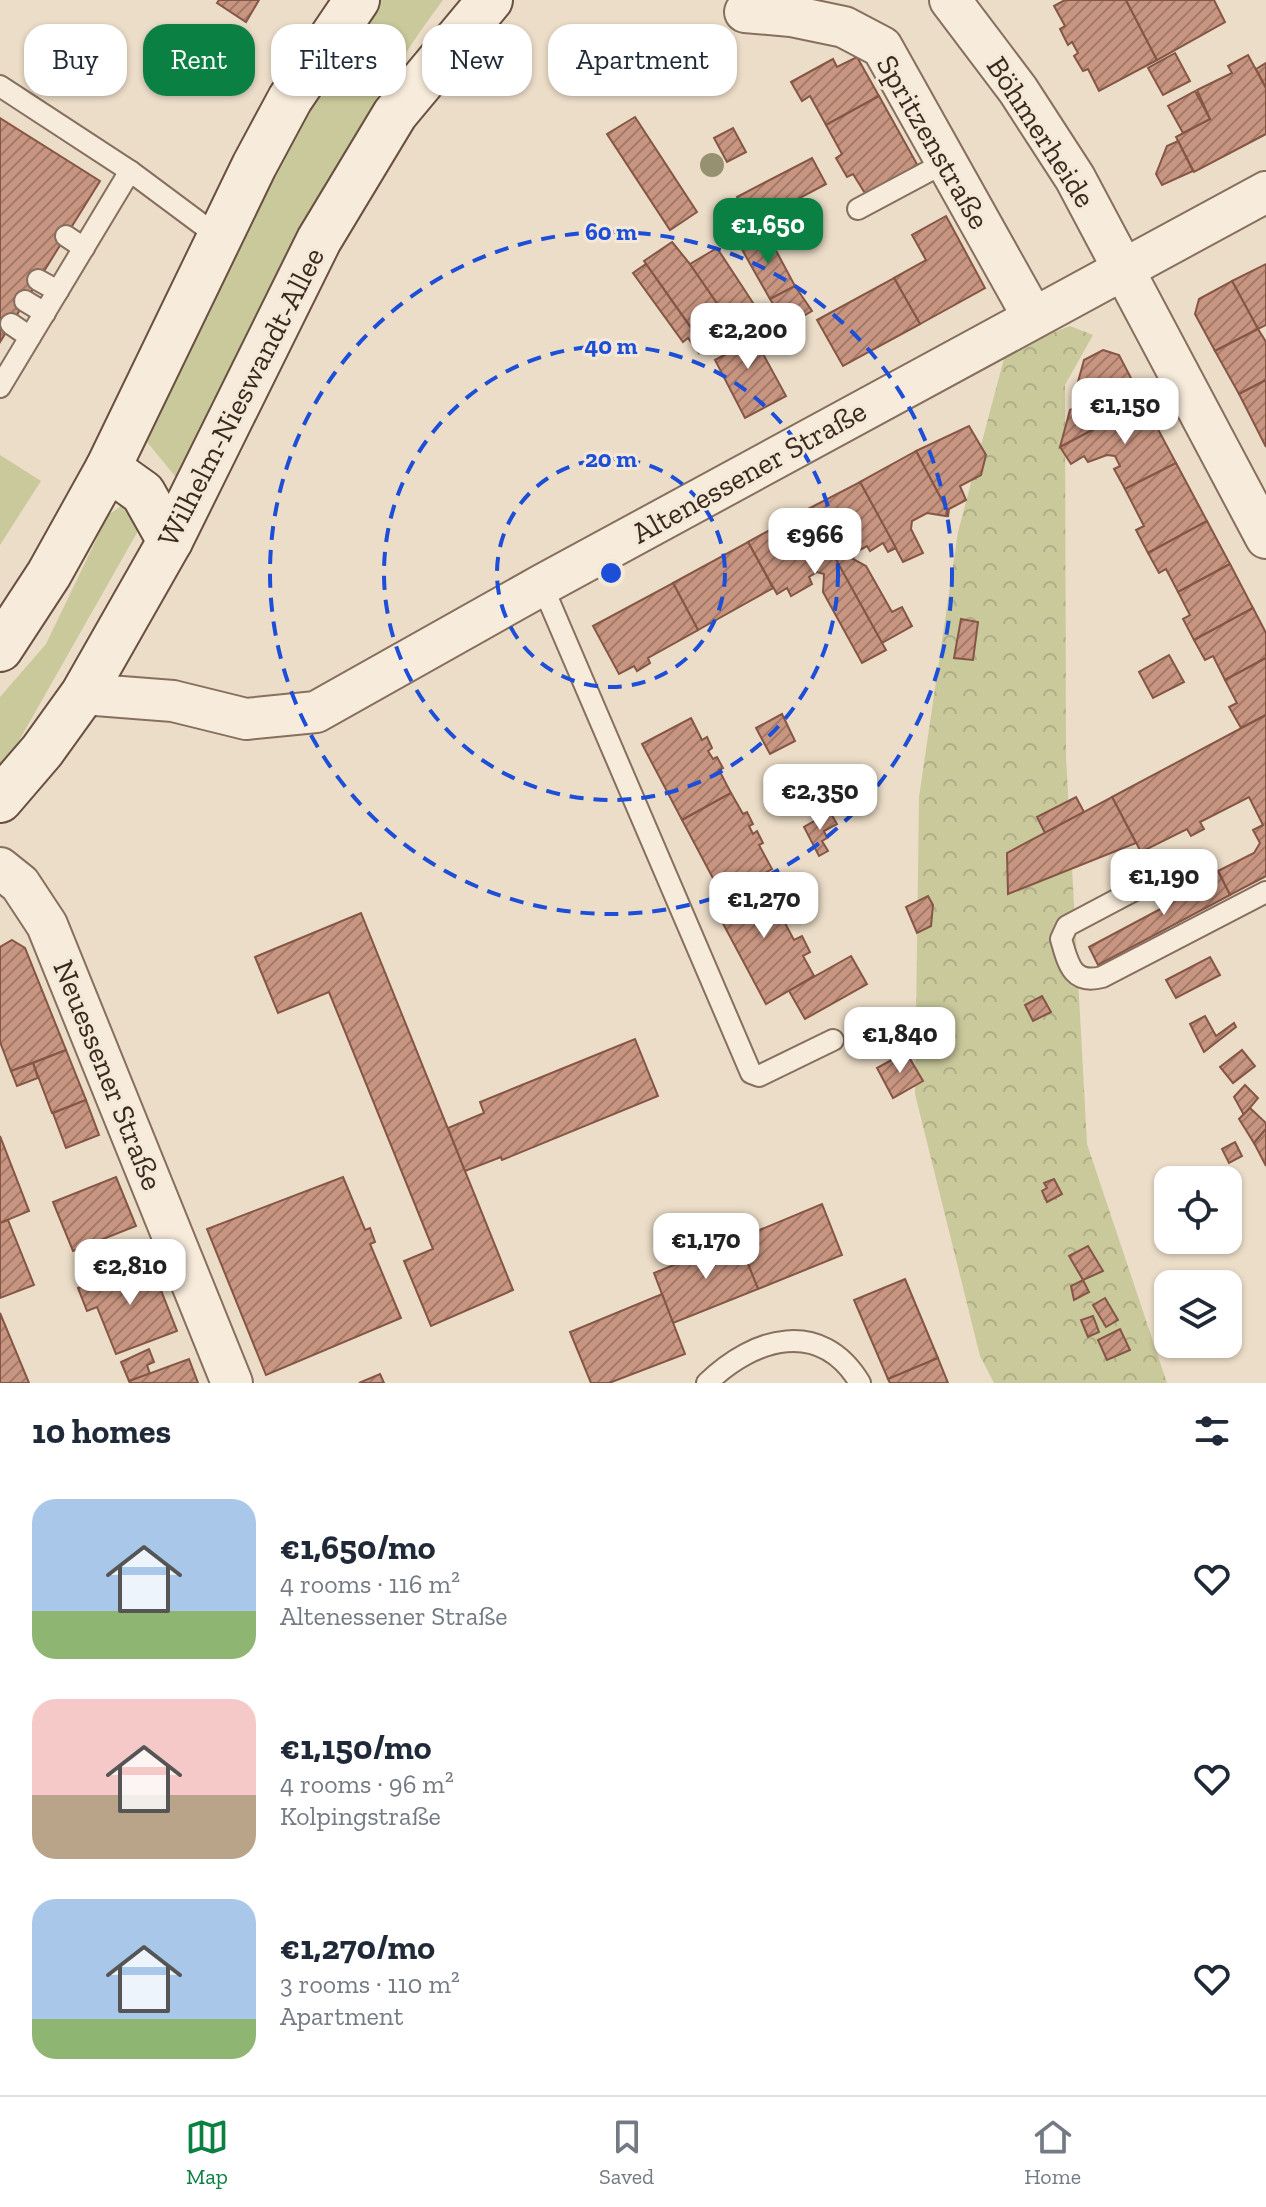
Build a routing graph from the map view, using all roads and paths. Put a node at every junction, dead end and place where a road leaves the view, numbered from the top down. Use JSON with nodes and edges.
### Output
{"nodes":[{"id":1,"x":357,"y":0,"type":"edge"},
{"id":2,"x":490,"y":0,"type":"edge"},
{"id":3,"x":950,"y":0,"type":"edge"},
{"id":4,"x":745,"y":12,"type":"dead end"},
{"id":5,"x":0,"y":86,"type":"edge"},
{"id":6,"x":946,"y":162,"type":"junction"},
{"id":7,"x":130,"y":171,"type":"junction"},
{"id":8,"x":1266,"y":192,"type":"edge"},
{"id":9,"x":858,"y":209,"type":"dead end"},
{"id":10,"x":79,"y":215,"type":"dead end"},
{"id":11,"x":97,"y":226,"type":"junction"},
{"id":12,"x":66,"y":236,"type":"dead end"},
{"id":13,"x":220,"y":238,"type":"junction"},
{"id":14,"x":84,"y":248,"type":"junction"},
{"id":15,"x":52,"y":259,"type":"dead end"},
{"id":16,"x":1123,"y":269,"type":"junction"},
{"id":17,"x":70,"y":270,"type":"junction"},
{"id":18,"x":38,"y":280,"type":"dead end"},
{"id":19,"x":58,"y":291,"type":"junction"},
{"id":20,"x":25,"y":301,"type":"dead end"},
{"id":21,"x":45,"y":313,"type":"junction"},
{"id":22,"x":1033,"y":317,"type":"junction"},
{"id":23,"x":11,"y":324,"type":"dead end"},
{"id":24,"x":30,"y":337,"type":"junction"},
{"id":25,"x":0,"y":387,"type":"edge"},
{"id":26,"x":108,"y":468,"type":"junction"},
{"id":27,"x":1266,"y":538,"type":"edge"},
{"id":28,"x":170,"y":541,"type":"junction"},
{"id":29,"x":542,"y":585,"type":"junction"},
{"id":30,"x":0,"y":649,"type":"edge"},
{"id":31,"x":83,"y":694,"type":"junction"},
{"id":32,"x":0,"y":800,"type":"edge"},
{"id":33,"x":0,"y":868,"type":"edge"},
{"id":34,"x":1135,"y":890,"type":"dead end"},
{"id":35,"x":1266,"y":892,"type":"edge"},
{"id":36,"x":833,"y":1040,"type":"dead end"},
{"id":37,"x":232,"y":1383,"type":"edge"},
{"id":38,"x":707,"y":1383,"type":"edge"},
{"id":39,"x":860,"y":1383,"type":"edge"}],
"edges":[{"from":1,"to":13,"type":"main road"},
{"from":2,"to":28,"type":"main road","name":"Wilhelm-Nieswandt-Allee"},
{"from":3,"to":16,"type":"street","name":"Böhmerheide"},
{"from":4,"to":6,"type":"street","name":"Spritzenstraße"},
{"from":5,"to":7,"type":"lane"},
{"from":6,"to":9,"type":"lane"},
{"from":6,"to":22,"type":"street","name":"Spritzenstraße"},
{"from":7,"to":11,"type":"lane"},
{"from":7,"to":13,"type":"lane"},
{"from":8,"to":16,"type":"street","name":"Altenessener Straße"},
{"from":10,"to":11,"type":"lane"},
{"from":11,"to":14,"type":"lane"},
{"from":12,"to":14,"type":"lane"},
{"from":13,"to":26,"type":"main road"},
{"from":14,"to":17,"type":"lane"},
{"from":15,"to":17,"type":"lane"},
{"from":16,"to":22,"type":"street","name":"Altenessener Straße"},
{"from":16,"to":27,"type":"street","name":"Böhmerheide"},
{"from":17,"to":19,"type":"lane"},
{"from":18,"to":19,"type":"lane"},
{"from":19,"to":21,"type":"lane"},
{"from":20,"to":21,"type":"lane"},
{"from":21,"to":24,"type":"lane"},
{"from":22,"to":29,"type":"street","name":"Altenessener Straße"},
{"from":23,"to":24,"type":"lane"},
{"from":24,"to":25,"type":"lane"},
{"from":26,"to":28,"type":"main road"},
{"from":26,"to":30,"type":"main road"},
{"from":28,"to":31,"type":"main road","name":"Wilhelm-Nieswandt-Allee"},
{"from":29,"to":31,"type":"street","name":"Altenessener Straße"},
{"from":29,"to":36,"type":"lane"},
{"from":31,"to":32,"type":"main road","name":"Wilhelm-Nieswandt-Allee"},
{"from":33,"to":37,"type":"street","name":"Neuessener Straße"},
{"from":34,"to":35,"type":"lane"},
{"from":38,"to":39,"type":"lane"}]}
